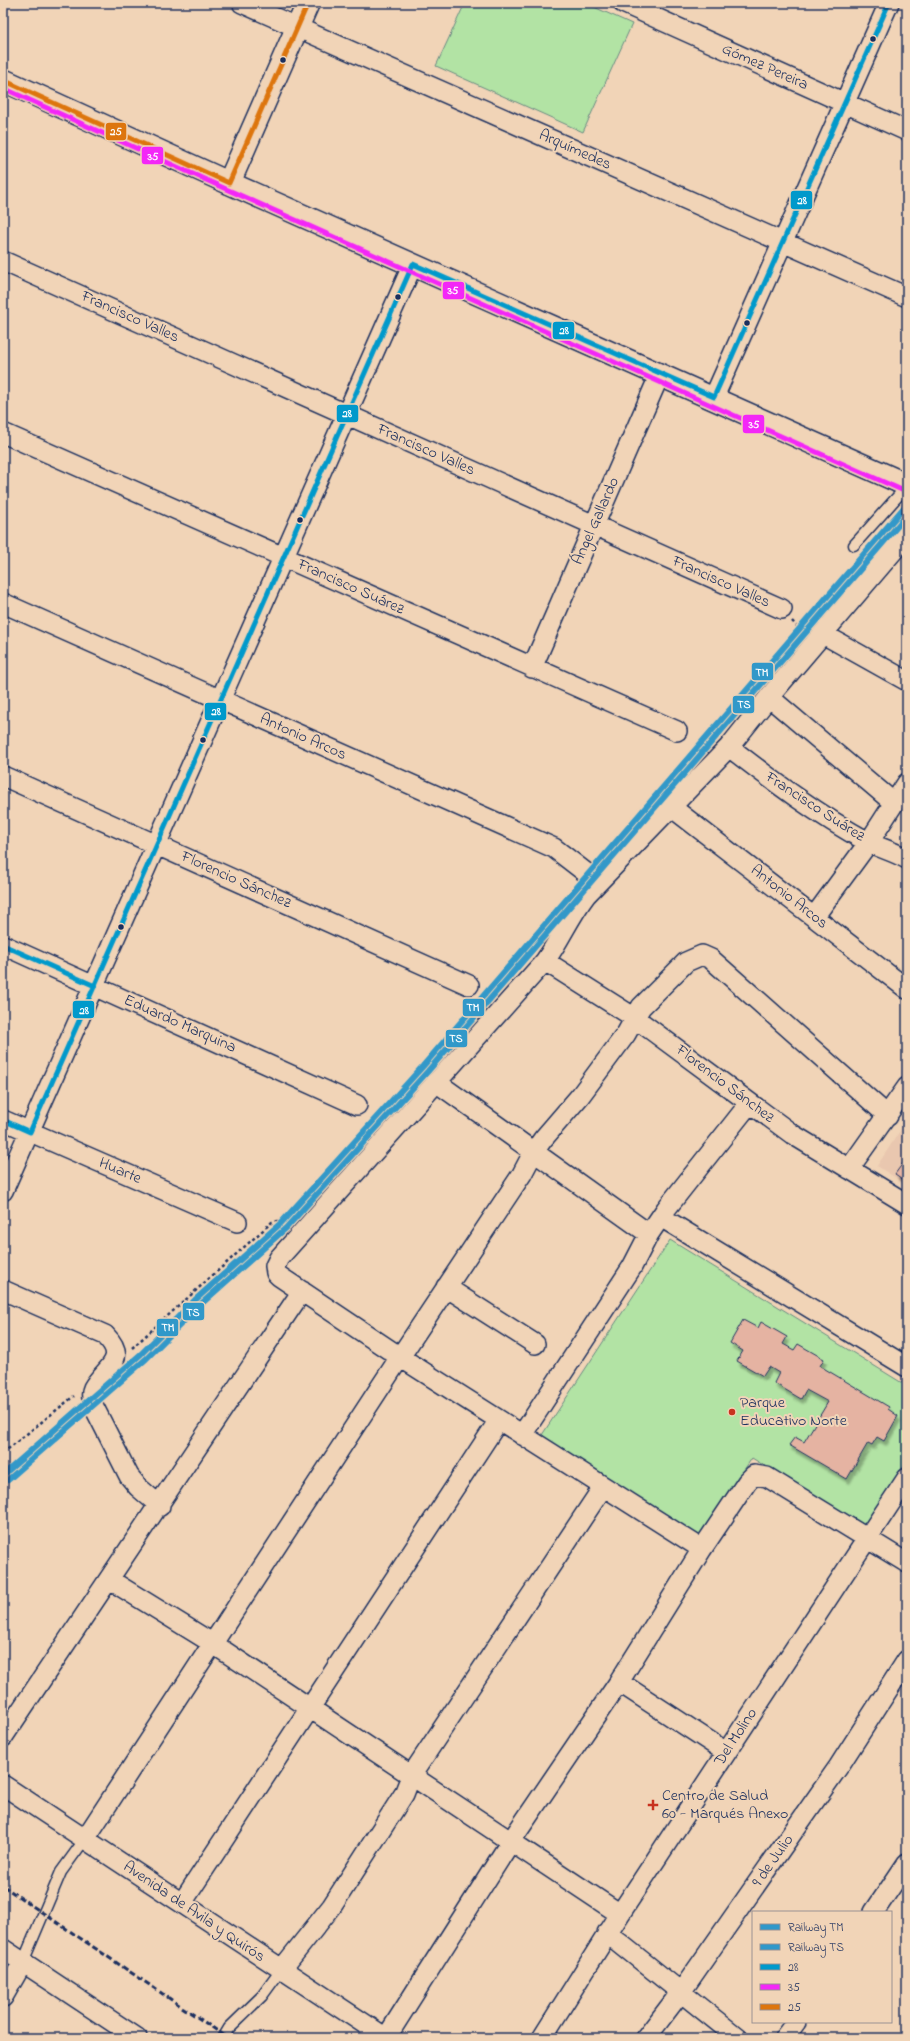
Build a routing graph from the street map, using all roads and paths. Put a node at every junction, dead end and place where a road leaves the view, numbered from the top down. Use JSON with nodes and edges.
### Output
{"nodes":[{"id":1,"x":242,"y":3,"type":"edge"},
{"id":2,"x":308,"y":3,"type":"edge"},
{"id":3,"x":623,"y":3,"type":"edge"},
{"id":4,"x":890,"y":3,"type":"edge"},
{"id":5,"x":297,"y":28,"type":"junction"},
{"id":6,"x":3,"y":80,"type":"edge"},
{"id":7,"x":845,"y":103,"type":"junction"},
{"id":8,"x":907,"y":131,"type":"edge"},
{"id":9,"x":229,"y":183,"type":"junction"},
{"id":10,"x":783,"y":242,"type":"junction"},
{"id":11,"x":3,"y":261,"type":"edge"},
{"id":12,"x":413,"y":264,"type":"junction"},
{"id":13,"x":907,"y":297,"type":"edge"},
{"id":14,"x":660,"y":374,"type":"junction"},
{"id":15,"x":714,"y":397,"type":"junction"},
{"id":16,"x":347,"y":414,"type":"junction"},
{"id":17,"x":3,"y":433,"type":"edge"},
{"id":18,"x":907,"y":486,"type":"edge"},
{"id":19,"x":594,"y":525,"type":"junction"},
{"id":20,"x":907,"y":535,"type":"edge"},
{"id":21,"x":854,"y":545,"type":"dead end"},
{"id":22,"x":284,"y":557,"type":"junction"},
{"id":23,"x":3,"y":603,"type":"edge"},
{"id":24,"x":782,"y":609,"type":"joint"},
{"id":25,"x":818,"y":639,"type":"junction"},
{"id":26,"x":532,"y":668,"type":"junction"},
{"id":27,"x":907,"y":681,"type":"edge"},
{"id":28,"x":769,"y":696,"type":"junction"},
{"id":29,"x":220,"y":700,"type":"junction"},
{"id":30,"x":677,"y":731,"type":"dead end"},
{"id":31,"x":728,"y":747,"type":"junction"},
{"id":32,"x":3,"y":776,"type":"edge"},
{"id":33,"x":902,"y":796,"type":"edge"},
{"id":34,"x":670,"y":806,"type":"junction"},
{"id":35,"x":869,"y":842,"type":"junction"},
{"id":36,"x":156,"y":844,"type":"junction"},
{"id":37,"x":907,"y":859,"type":"edge"},
{"id":38,"x":598,"y":882,"type":"junction"},
{"id":39,"x":814,"y":917,"type":"junction"},
{"id":40,"x":3,"y":945,"type":"edge"},
{"id":41,"x":545,"y":961,"type":"junction"},
{"id":42,"x":468,"y":985,"type":"dead end"},
{"id":43,"x":95,"y":986,"type":"junction"},
{"id":44,"x":907,"y":989,"type":"edge"},
{"id":45,"x":635,"y":1018,"type":"junction"},
{"id":46,"x":436,"y":1082,"type":"junction"},
{"id":47,"x":907,"y":1087,"type":"edge"},
{"id":48,"x":749,"y":1104,"type":"junction"},
{"id":49,"x":357,"y":1105,"type":"dead end"},
{"id":50,"x":888,"y":1116,"type":"junction"},
{"id":51,"x":3,"y":1120,"type":"edge"},
{"id":52,"x":30,"y":1132,"type":"junction"},
{"id":53,"x":533,"y":1153,"type":"junction"},
{"id":54,"x":849,"y":1169,"type":"junction"},
{"id":55,"x":3,"y":1191,"type":"edge"},
{"id":56,"x":907,"y":1204,"type":"edge"},
{"id":57,"x":661,"y":1217,"type":"junction"},
{"id":58,"x":237,"y":1222,"type":"dead end"},
{"id":59,"x":649,"y":1234,"type":"junction"},
{"id":60,"x":446,"y":1287,"type":"junction"},
{"id":61,"x":3,"y":1290,"type":"edge"},
{"id":62,"x":302,"y":1291,"type":"junction"},
{"id":63,"x":535,"y":1344,"type":"dead end"},
{"id":64,"x":400,"y":1357,"type":"junction"},
{"id":65,"x":907,"y":1367,"type":"edge"},
{"id":66,"x":499,"y":1420,"type":"junction"},
{"id":67,"x":522,"y":1435,"type":"junction"},
{"id":68,"x":907,"y":1478,"type":"edge"},
{"id":69,"x":603,"y":1487,"type":"junction"},
{"id":70,"x":160,"y":1506,"type":"junction"},
{"id":71,"x":866,"y":1539,"type":"junction"},
{"id":72,"x":702,"y":1549,"type":"junction"},
{"id":73,"x":907,"y":1563,"type":"edge"},
{"id":74,"x":110,"y":1580,"type":"junction"},
{"id":75,"x":212,"y":1643,"type":"junction"},
{"id":76,"x":907,"y":1660,"type":"edge"},
{"id":77,"x":619,"y":1682,"type":"junction"},
{"id":78,"x":310,"y":1708,"type":"junction"},
{"id":79,"x":3,"y":1737,"type":"edge"},
{"id":80,"x":726,"y":1752,"type":"junction"},
{"id":81,"x":411,"y":1776,"type":"junction"},
{"id":82,"x":3,"y":1785,"type":"edge"},
{"id":83,"x":85,"y":1839,"type":"junction"},
{"id":84,"x":511,"y":1841,"type":"junction"},
{"id":85,"x":907,"y":1863,"type":"edge"},
{"id":86,"x":182,"y":1903,"type":"junction"},
{"id":87,"x":875,"y":1911,"type":"edge"},
{"id":88,"x":620,"y":1914,"type":"junction"},
{"id":89,"x":608,"y":1933,"type":"junction"},
{"id":90,"x":3,"y":1949,"type":"edge"},
{"id":91,"x":23,"y":1962,"type":"junction"},
{"id":92,"x":281,"y":1970,"type":"junction"},
{"id":93,"x":681,"y":1992,"type":"junction"},
{"id":94,"x":3,"y":1997,"type":"edge"},
{"id":95,"x":795,"y":2023,"type":"edge"},
{"id":96,"x":137,"y":2038,"type":"edge"},
{"id":97,"x":223,"y":2038,"type":"edge"},
{"id":98,"x":386,"y":2038,"type":"edge"},
{"id":99,"x":542,"y":2038,"type":"edge"},
{"id":100,"x":646,"y":2038,"type":"edge"},
{"id":101,"x":738,"y":2038,"type":"edge"},
{"id":102,"x":784,"y":2038,"type":"edge"}],
"edges":[{"from":1,"to":5,"type":"street","name":"Arquímedes"},
{"from":2,"to":5,"type":"main road"},
{"from":3,"to":7,"type":"street","name":"Gómez Pereira"},
{"from":4,"to":7,"type":"street"},
{"from":5,"to":9,"type":"main road"},
{"from":5,"to":10,"type":"street","name":"Arquímedes"},
{"from":6,"to":9,"type":"main road"},
{"from":7,"to":8,"type":"street","name":"Gómez Pereira"},
{"from":7,"to":10,"type":"street"},
{"from":9,"to":12,"type":"main road"},
{"from":10,"to":13,"type":"street","name":"Arquímedes"},
{"from":10,"to":15,"type":"street"},
{"from":11,"to":16,"type":"street","name":"Francisco Valles"},
{"from":12,"to":14,"type":"main road"},
{"from":12,"to":16,"type":"street"},
{"from":14,"to":15,"type":"main road"},
{"from":14,"to":19,"type":"street","name":"Ángel Gallardo"},
{"from":15,"to":18,"type":"main road"},
{"from":16,"to":19,"type":"street","name":"Francisco Valles"},
{"from":16,"to":22,"type":"street"},
{"from":17,"to":22,"type":"street","name":"Francisco Suárez"},
{"from":18,"to":21,"type":"lane"},
{"from":19,"to":24,"type":"street","name":"Francisco Valles"},
{"from":19,"to":26,"type":"street","name":"Ángel Gallardo"},
{"from":20,"to":25,"type":"street"},
{"from":22,"to":26,"type":"street","name":"Francisco Suárez"},
{"from":22,"to":29,"type":"street"},
{"from":23,"to":29,"type":"street","name":"Antonio Arcos"},
{"from":24,"to":25,"type":"path"},
{"from":25,"to":27,"type":"street"},
{"from":25,"to":28,"type":"street"},
{"from":26,"to":30,"type":"street","name":"Francisco Suárez"},
{"from":28,"to":31,"type":"street"},
{"from":28,"to":33,"type":"street"},
{"from":29,"to":36,"type":"street"},
{"from":29,"to":38,"type":"street","name":"Antonio Arcos"},
{"from":31,"to":34,"type":"street"},
{"from":31,"to":35,"type":"street","name":"Francisco Suárez"},
{"from":32,"to":36,"type":"street","name":"Florencio Sánchez"},
{"from":33,"to":35,"type":"street"},
{"from":34,"to":38,"type":"street"},
{"from":34,"to":39,"type":"street","name":"Antonio Arcos"},
{"from":35,"to":37,"type":"street","name":"Francisco Suárez"},
{"from":35,"to":39,"type":"street"},
{"from":36,"to":42,"type":"street","name":"Florencio Sánchez"},
{"from":36,"to":43,"type":"street"},
{"from":38,"to":41,"type":"street"},
{"from":39,"to":44,"type":"street","name":"Antonio Arcos"},
{"from":40,"to":43,"type":"street","name":"Eduardo Marquina"},
{"from":41,"to":45,"type":"street","name":"Florencio Sánchez"},
{"from":41,"to":46,"type":"street"},
{"from":43,"to":49,"type":"street","name":"Eduardo Marquina"},
{"from":43,"to":52,"type":"street"},
{"from":45,"to":48,"type":"street","name":"Florencio Sánchez"},
{"from":45,"to":50,"type":"street"},
{"from":45,"to":53,"type":"street"},
{"from":46,"to":53,"type":"street"},
{"from":46,"to":62,"type":"street"},
{"from":47,"to":50,"type":"street"},
{"from":48,"to":54,"type":"street","name":"Florencio Sánchez"},
{"from":48,"to":57,"type":"street"},
{"from":50,"to":54,"type":"street"},
{"from":51,"to":52,"type":"street","name":"Huarte"},
{"from":52,"to":55,"type":"street"},
{"from":52,"to":58,"type":"street","name":"Huarte"},
{"from":53,"to":59,"type":"street"},
{"from":53,"to":60,"type":"street"},
{"from":54,"to":56,"type":"street","name":"Florencio Sánchez"},
{"from":57,"to":59,"type":"street"},
{"from":57,"to":65,"type":"street"},
{"from":59,"to":67,"type":"street"},
{"from":60,"to":63,"type":"street"},
{"from":60,"to":64,"type":"street"},
{"from":61,"to":70,"type":"street"},
{"from":62,"to":64,"type":"street"},
{"from":62,"to":70,"type":"street"},
{"from":64,"to":66,"type":"street"},
{"from":64,"to":75,"type":"street"},
{"from":66,"to":67,"type":"street"},
{"from":66,"to":78,"type":"street"},
{"from":67,"to":69,"type":"street"},
{"from":68,"to":71,"type":"street","name":"Del Molino"},
{"from":69,"to":72,"type":"street"},
{"from":69,"to":81,"type":"street"},
{"from":70,"to":74,"type":"street"},
{"from":71,"to":72,"type":"street"},
{"from":71,"to":73,"type":"street"},
{"from":71,"to":80,"type":"street","name":"Del Molino"},
{"from":72,"to":77,"type":"street"},
{"from":74,"to":75,"type":"street"},
{"from":74,"to":79,"type":"street"},
{"from":75,"to":78,"type":"street"},
{"from":75,"to":83,"type":"street"},
{"from":76,"to":93,"type":"street","name":"9 de Julio"},
{"from":77,"to":80,"type":"street"},
{"from":77,"to":84,"type":"street"},
{"from":78,"to":81,"type":"street"},
{"from":78,"to":86,"type":"street"},
{"from":80,"to":88,"type":"street","name":"Del Molino"},
{"from":81,"to":84,"type":"street"},
{"from":81,"to":92,"type":"street"},
{"from":82,"to":83,"type":"street","name":"Avenida de Avila y Quirós"},
{"from":83,"to":86,"type":"street","name":"Avenida de Avila y Quirós"},
{"from":83,"to":91,"type":"lane"},
{"from":84,"to":88,"type":"street"},
{"from":84,"to":98,"type":"street"},
{"from":85,"to":87,"type":"street"},
{"from":86,"to":92,"type":"street","name":"Avenida de Avila y Quirós"},
{"from":88,"to":89,"type":"street","name":"Del Molino"},
{"from":89,"to":93,"type":"street"},
{"from":89,"to":99,"type":"street","name":"Del Molino"},
{"from":90,"to":91,"type":"street"},
{"from":91,"to":94,"type":"street"},
{"from":91,"to":96,"type":"street"},
{"from":92,"to":97,"type":"lane"},
{"from":92,"to":98,"type":"street","name":"Avenida de Avila y Quirós"},
{"from":93,"to":100,"type":"street","name":"9 de Julio"},
{"from":93,"to":101,"type":"street"},
{"from":95,"to":102,"type":"street"}]}
